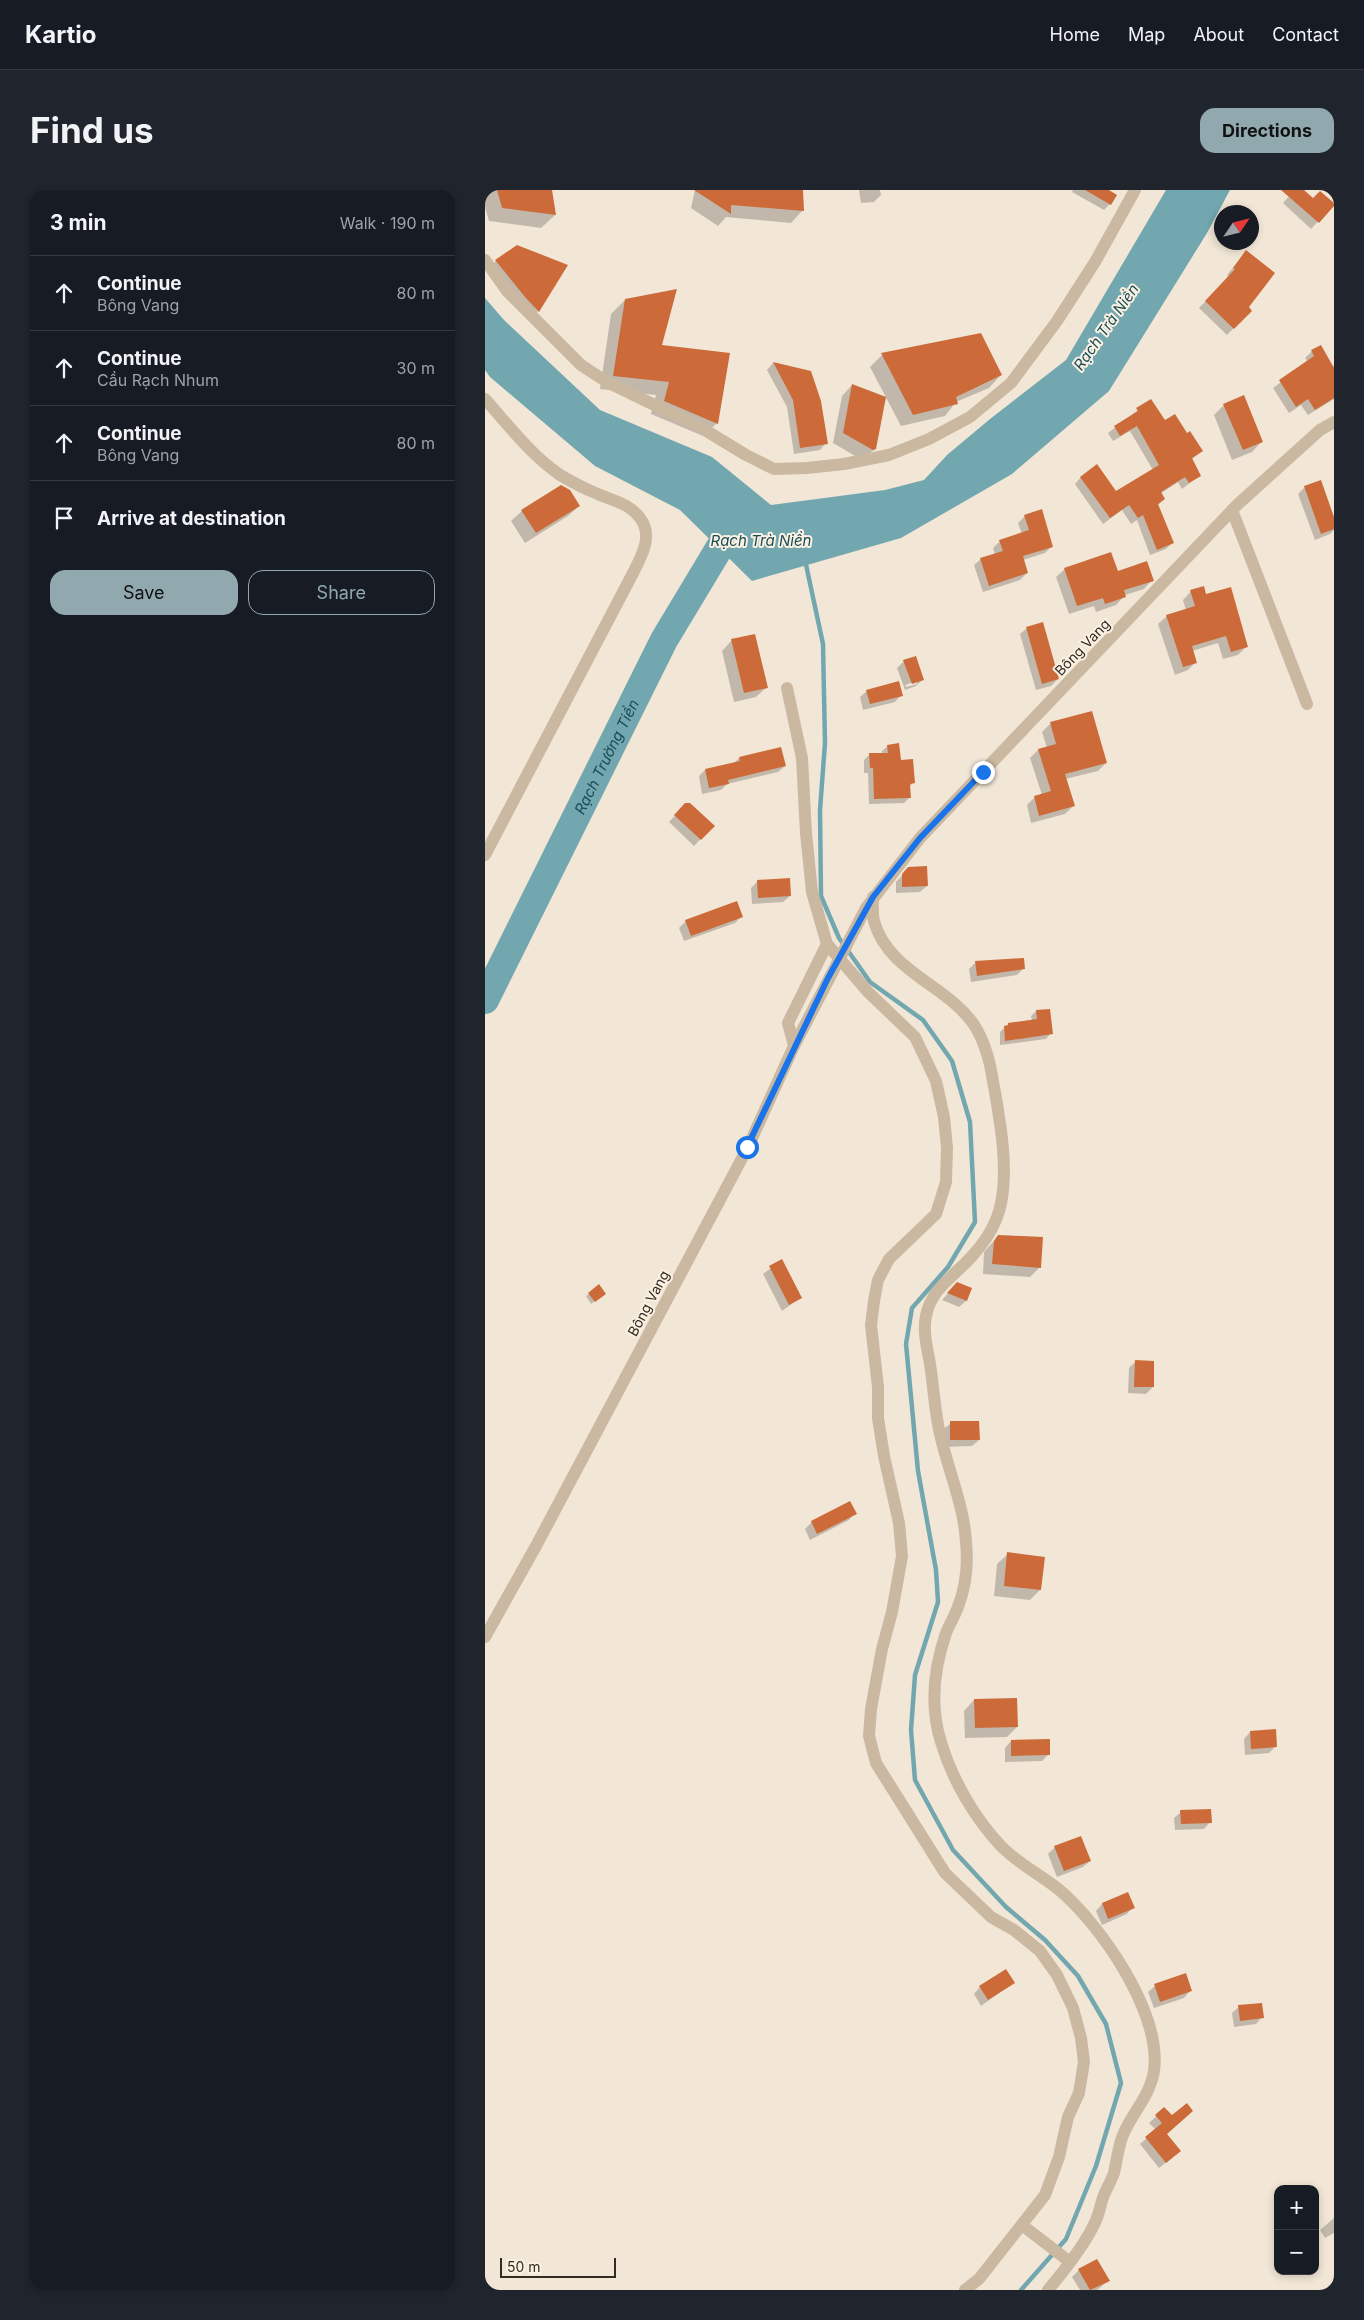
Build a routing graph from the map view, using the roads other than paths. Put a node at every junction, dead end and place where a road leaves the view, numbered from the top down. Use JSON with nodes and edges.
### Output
{"nodes":[{"id":1,"x":1135,"y":190,"type":"edge"},
{"id":2,"x":485,"y":260,"type":"edge"},
{"id":3,"x":485,"y":399,"type":"edge"},
{"id":4,"x":1334,"y":422,"type":"edge"},
{"id":5,"x":1232,"y":510,"type":"junction"},
{"id":6,"x":787,"y":688,"type":"dead end"},
{"id":7,"x":1307,"y":704,"type":"dead end"},
{"id":8,"x":485,"y":855,"type":"edge"},
{"id":9,"x":869,"y":902,"type":"junction"},
{"id":10,"x":827,"y":944,"type":"junction"},
{"id":11,"x":794,"y":1046,"type":"junction"},
{"id":12,"x":485,"y":1637,"type":"edge"},
{"id":13,"x":1026,"y":2228,"type":"junction"},
{"id":14,"x":1069,"y":2262,"type":"junction"},
{"id":15,"x":965,"y":2290,"type":"edge"},
{"id":16,"x":1048,"y":2290,"type":"edge"}],
"edges":[{"from":1,"to":2,"type":"street"},
{"from":3,"to":8,"type":"street"},
{"from":4,"to":5,"type":"street","name":"Bông Vang"},
{"from":5,"to":7,"type":"street"},
{"from":5,"to":9,"type":"street","name":"Bông Vang"},
{"from":6,"to":10,"type":"street"},
{"from":9,"to":11,"type":"street","name":"Bông Vang"},
{"from":9,"to":14,"type":"street"},
{"from":10,"to":11,"type":"street"},
{"from":10,"to":13,"type":"street"},
{"from":11,"to":12,"type":"street","name":"Bông Vang"},
{"from":13,"to":14,"type":"street"},
{"from":13,"to":15,"type":"street"},
{"from":14,"to":16,"type":"street"}]}
